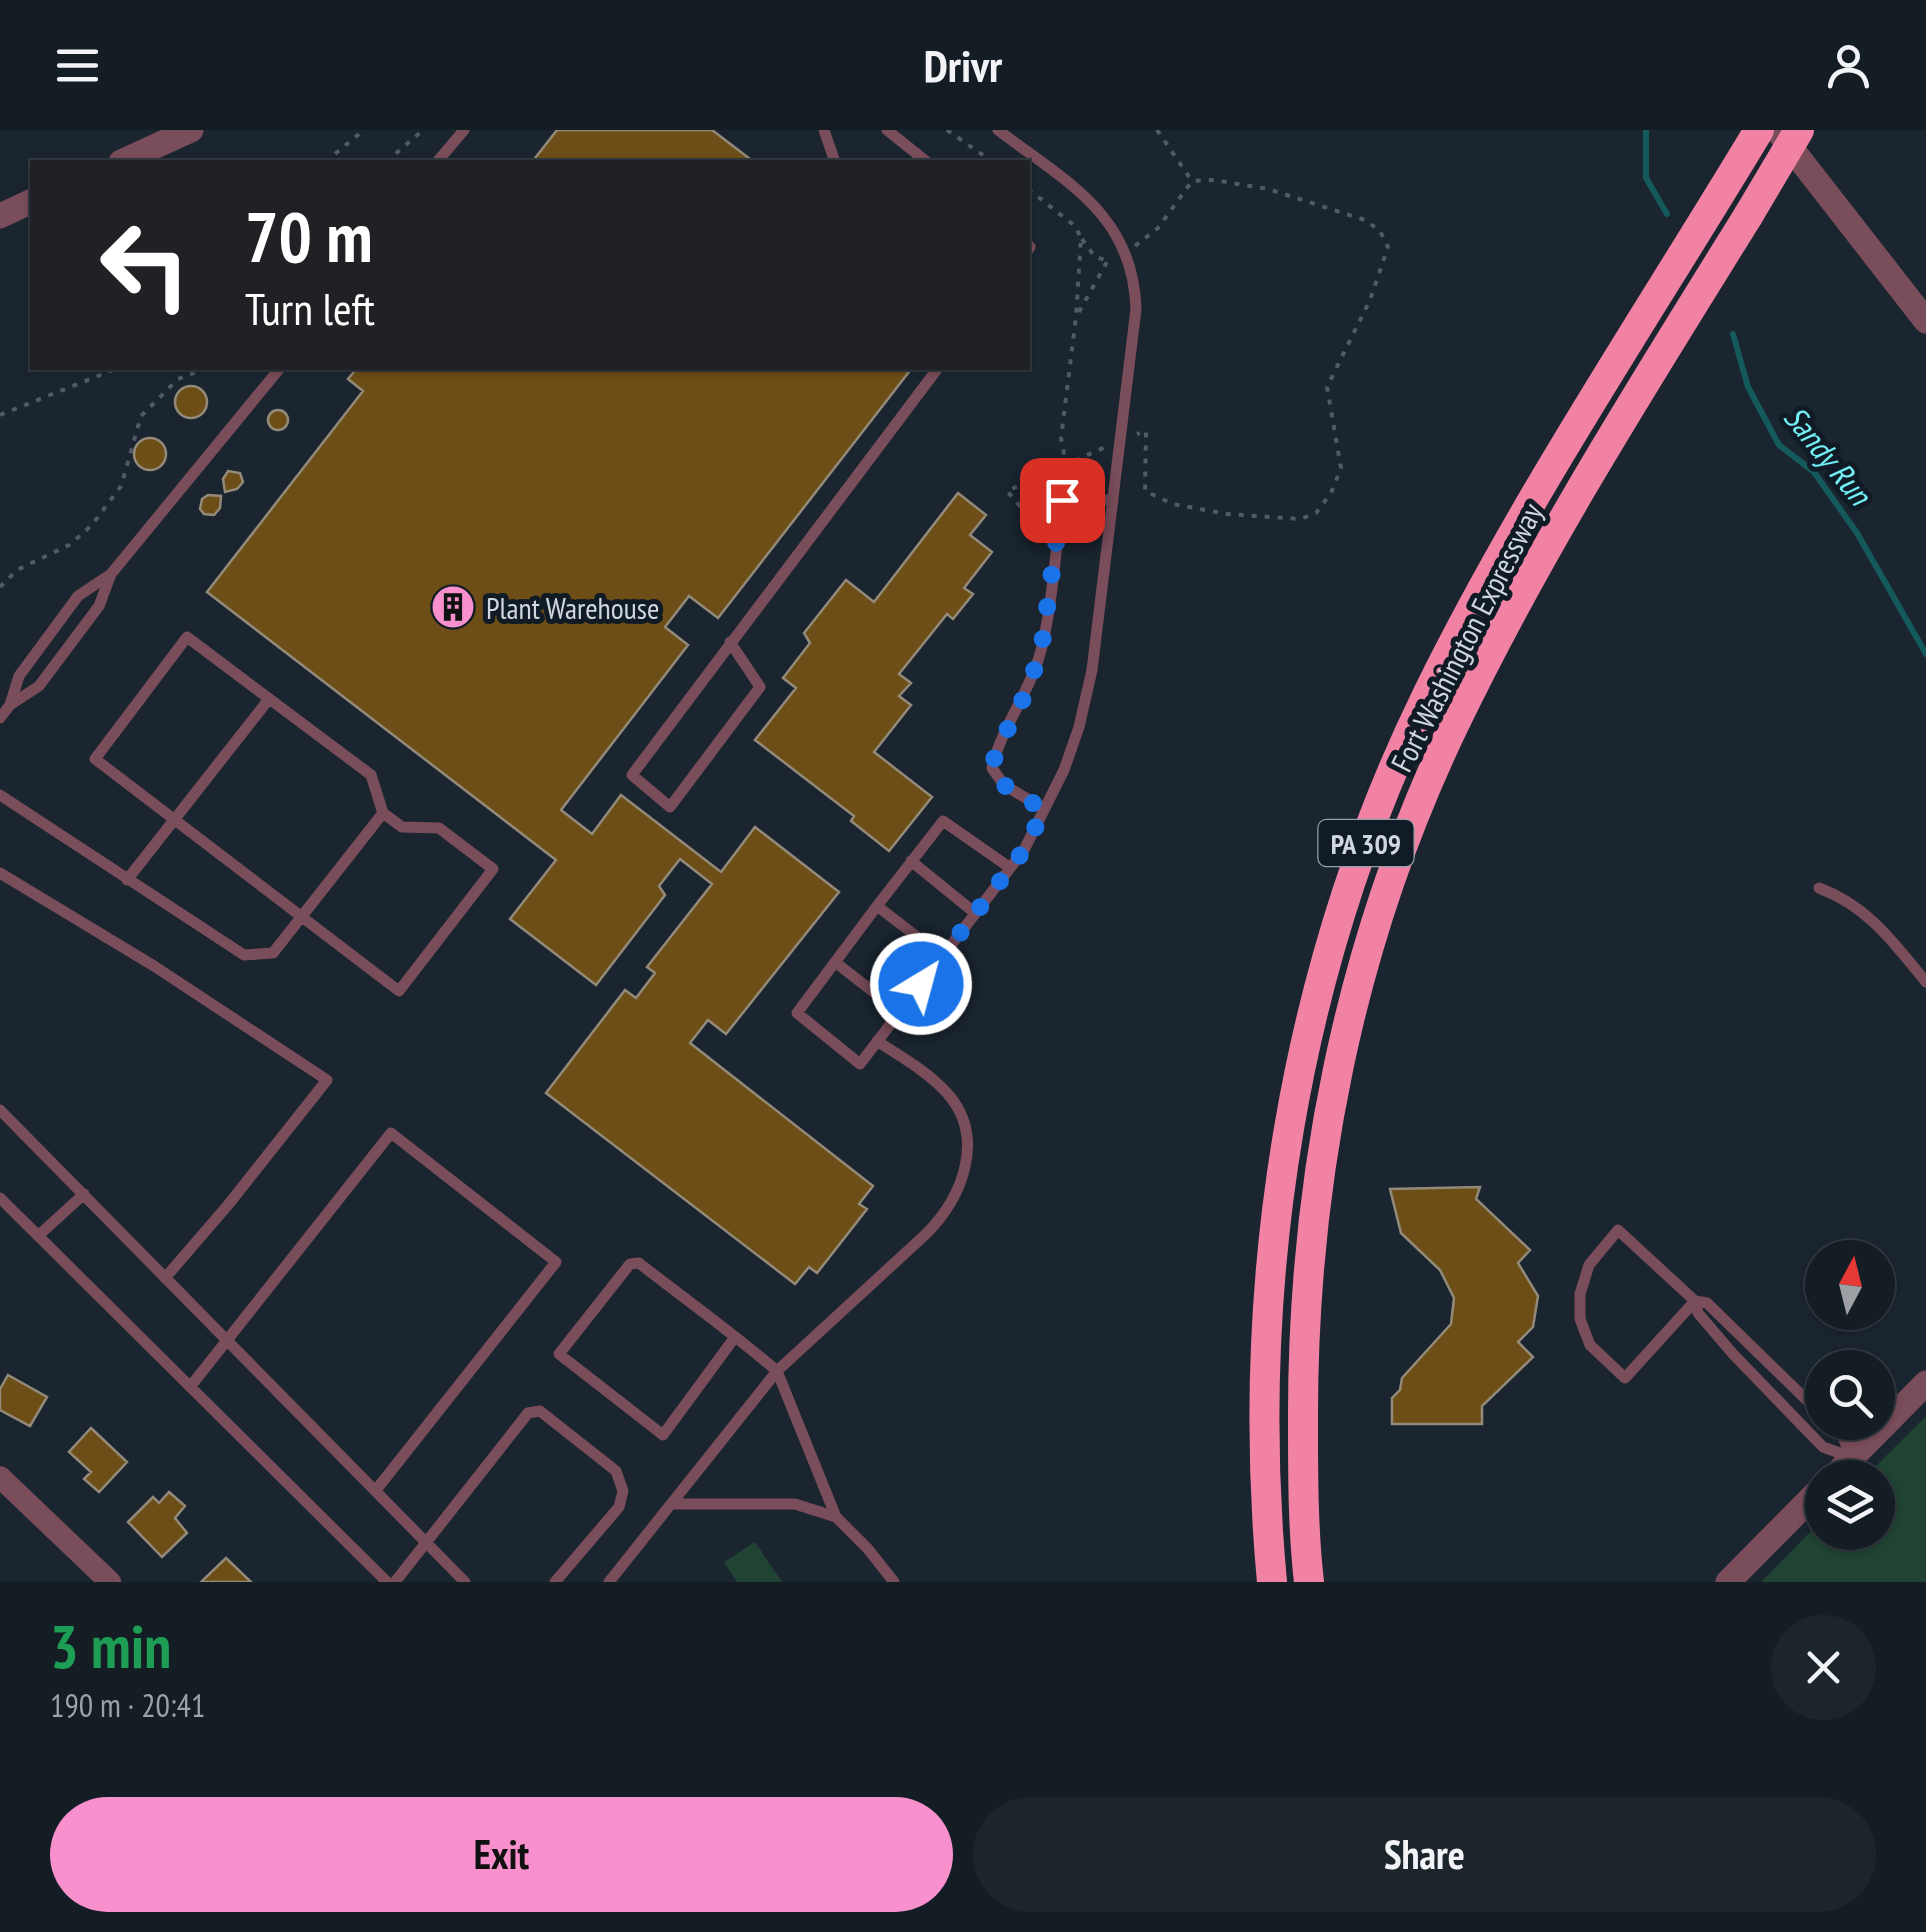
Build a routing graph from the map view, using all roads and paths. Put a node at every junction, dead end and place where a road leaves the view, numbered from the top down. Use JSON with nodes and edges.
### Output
{"nodes":[{"id":1,"x":191,"y":130,"type":"edge"},
{"id":2,"x":364,"y":130,"type":"edge"},
{"id":3,"x":422,"y":130,"type":"edge"},
{"id":4,"x":464,"y":130,"type":"edge"},
{"id":5,"x":824,"y":130,"type":"edge"},
{"id":6,"x":888,"y":130,"type":"edge"},
{"id":7,"x":948,"y":130,"type":"edge"},
{"id":8,"x":998,"y":130,"type":"edge"},
{"id":9,"x":1157,"y":130,"type":"edge"},
{"id":10,"x":1759,"y":130,"type":"edge"},
{"id":11,"x":1777,"y":130,"type":"edge"},
{"id":12,"x":1799,"y":130,"type":"edge"},
{"id":13,"x":125,"y":160,"type":"edge"},
{"id":14,"x":327,"y":160,"type":"edge"},
{"id":15,"x":388,"y":160,"type":"edge"},
{"id":16,"x":439,"y":160,"type":"edge"},
{"id":17,"x":834,"y":160,"type":"edge"},
{"id":18,"x":925,"y":160,"type":"edge"},
{"id":19,"x":990,"y":160,"type":"edge"},
{"id":20,"x":1192,"y":182,"type":"junction"},
{"id":21,"x":1030,"y":191,"type":"edge"},
{"id":22,"x":30,"y":202,"type":"edge"},
{"id":23,"x":0,"y":216,"type":"edge"},
{"id":24,"x":1081,"y":238,"type":"junction"},
{"id":25,"x":1134,"y":246,"type":"dead end"},
{"id":26,"x":1115,"y":256,"type":"dead end"},
{"id":27,"x":1108,"y":260,"type":"junction"},
{"id":28,"x":1076,"y":317,"type":"junction"},
{"id":29,"x":1926,"y":321,"type":"edge"},
{"id":30,"x":113,"y":370,"type":"edge"},
{"id":31,"x":203,"y":370,"type":"edge"},
{"id":32,"x":278,"y":370,"type":"edge"},
{"id":33,"x":936,"y":370,"type":"edge"},
{"id":34,"x":0,"y":414,"type":"edge"},
{"id":35,"x":1120,"y":440,"type":"junction"},
{"id":36,"x":1066,"y":465,"type":"junction"},
{"id":37,"x":1113,"y":501,"type":"junction"},
{"id":38,"x":1060,"y":512,"type":"junction"},
{"id":39,"x":110,"y":574,"type":"junction"},
{"id":40,"x":0,"y":587,"type":"edge"},
{"id":41,"x":730,"y":642,"type":"junction"},
{"id":42,"x":269,"y":698,"type":"junction"},
{"id":43,"x":10,"y":705,"type":"junction"},
{"id":44,"x":0,"y":718,"type":"edge"},
{"id":45,"x":0,"y":795,"type":"edge"},
{"id":46,"x":1044,"y":810,"type":"junction"},
{"id":47,"x":383,"y":813,"type":"junction"},
{"id":48,"x":174,"y":819,"type":"junction"},
{"id":49,"x":912,"y":861,"type":"junction"},
{"id":50,"x":1010,"y":867,"type":"junction"},
{"id":51,"x":0,"y":873,"type":"edge"},
{"id":52,"x":127,"y":880,"type":"junction"},
{"id":53,"x":1819,"y":888,"type":"dead end"},
{"id":54,"x":877,"y":906,"type":"junction"},
{"id":55,"x":975,"y":913,"type":"junction"},
{"id":56,"x":301,"y":916,"type":"junction"},
{"id":57,"x":942,"y":956,"type":"junction"},
{"id":58,"x":835,"y":962,"type":"junction"},
{"id":59,"x":1926,"y":982,"type":"edge"},
{"id":60,"x":899,"y":1012,"type":"junction"},
{"id":61,"x":877,"y":1041,"type":"junction"},
{"id":62,"x":0,"y":1110,"type":"edge"},
{"id":63,"x":84,"y":1194,"type":"junction"},
{"id":64,"x":0,"y":1198,"type":"edge"},
{"id":65,"x":38,"y":1236,"type":"junction"},
{"id":66,"x":164,"y":1278,"type":"junction"},
{"id":67,"x":1695,"y":1300,"type":"junction"},
{"id":68,"x":735,"y":1337,"type":"junction"},
{"id":69,"x":1747,"y":1341,"type":"junction"},
{"id":70,"x":227,"y":1342,"type":"junction"},
{"id":71,"x":1733,"y":1354,"type":"junction"},
{"id":72,"x":777,"y":1370,"type":"junction"},
{"id":73,"x":1926,"y":1383,"type":"edge"},
{"id":74,"x":190,"y":1387,"type":"junction"},
{"id":75,"x":1805,"y":1398,"type":"edge"},
{"id":76,"x":1844,"y":1440,"type":"edge"},
{"id":77,"x":1852,"y":1458,"type":"junction"},
{"id":78,"x":0,"y":1477,"type":"edge"},
{"id":79,"x":376,"y":1490,"type":"junction"},
{"id":80,"x":670,"y":1504,"type":"junction"},
{"id":81,"x":1805,"y":1504,"type":"edge"},
{"id":82,"x":836,"y":1516,"type":"junction"},
{"id":83,"x":427,"y":1543,"type":"junction"},
{"id":84,"x":110,"y":1582,"type":"edge"},
{"id":85,"x":387,"y":1582,"type":"edge"},
{"id":86,"x":395,"y":1582,"type":"edge"},
{"id":87,"x":465,"y":1582,"type":"edge"},
{"id":88,"x":555,"y":1582,"type":"edge"},
{"id":89,"x":609,"y":1582,"type":"edge"},
{"id":90,"x":894,"y":1582,"type":"edge"},
{"id":91,"x":1272,"y":1582,"type":"edge"},
{"id":92,"x":1309,"y":1582,"type":"edge"},
{"id":93,"x":1728,"y":1582,"type":"edge"}],
"edges":[{"from":1,"to":13,"type":"street"},
{"from":2,"to":14,"type":"path"},
{"from":3,"to":15,"type":"path"},
{"from":4,"to":16,"type":"lane"},
{"from":5,"to":17,"type":"lane"},
{"from":6,"to":18,"type":"lane"},
{"from":7,"to":19,"type":"path"},
{"from":8,"to":35,"type":"lane"},
{"from":9,"to":20,"type":"path"},
{"from":10,"to":91,"type":"highway","name":"Fort Washington Expressway","number":"PA 309"},
{"from":11,"to":29,"type":"street"},
{"from":12,"to":92,"type":"highway","name":"Fort Washington Expressway","number":"PA 309","bridge":true},
{"from":20,"to":25,"type":"path"},
{"from":20,"to":35,"type":"path"},
{"from":21,"to":24,"type":"path"},
{"from":22,"to":23,"type":"street"},
{"from":24,"to":27,"type":"path"},
{"from":24,"to":28,"type":"path"},
{"from":26,"to":27,"type":"path"},
{"from":27,"to":28,"type":"path"},
{"from":28,"to":36,"type":"path"},
{"from":30,"to":34,"type":"path"},
{"from":31,"to":40,"type":"path"},
{"from":32,"to":39,"type":"lane"},
{"from":33,"to":41,"type":"lane"},
{"from":35,"to":36,"type":"path"},
{"from":35,"to":37,"type":"lane"},
{"from":36,"to":38,"type":"path"},
{"from":37,"to":38,"type":"lane"},
{"from":37,"to":46,"type":"lane"},
{"from":38,"to":46,"type":"lane"},
{"from":39,"to":43,"type":"lane"},
{"from":39,"to":43,"type":"lane"},
{"from":41,"to":41,"type":"lane"},
{"from":42,"to":47,"type":"lane"},
{"from":42,"to":48,"type":"lane"},
{"from":42,"to":48,"type":"lane"},
{"from":43,"to":44,"type":"lane"},
{"from":45,"to":52,"type":"lane"},
{"from":46,"to":50,"type":"lane"},
{"from":47,"to":56,"type":"lane"},
{"from":47,"to":56,"type":"lane"},
{"from":48,"to":52,"type":"lane"},
{"from":48,"to":56,"type":"lane"},
{"from":49,"to":50,"type":"lane"},
{"from":49,"to":54,"type":"lane"},
{"from":49,"to":55,"type":"lane"},
{"from":50,"to":55,"type":"lane"},
{"from":51,"to":66,"type":"lane"},
{"from":52,"to":56,"type":"lane"},
{"from":53,"to":59,"type":"lane"},
{"from":54,"to":57,"type":"lane"},
{"from":54,"to":58,"type":"lane"},
{"from":55,"to":57,"type":"lane"},
{"from":57,"to":60,"type":"lane"},
{"from":58,"to":60,"type":"lane"},
{"from":58,"to":61,"type":"lane"},
{"from":60,"to":61,"type":"lane"},
{"from":61,"to":72,"type":"lane"},
{"from":62,"to":63,"type":"lane"},
{"from":63,"to":65,"type":"lane"},
{"from":63,"to":66,"type":"lane"},
{"from":64,"to":65,"type":"lane"},
{"from":65,"to":74,"type":"lane"},
{"from":66,"to":70,"type":"lane"},
{"from":67,"to":67,"type":"lane"},
{"from":67,"to":69,"type":"lane"},
{"from":67,"to":71,"type":"lane"},
{"from":68,"to":68,"type":"lane"},
{"from":68,"to":72,"type":"lane"},
{"from":69,"to":71,"type":"lane"},
{"from":69,"to":75,"type":"lane"},
{"from":70,"to":74,"type":"lane"},
{"from":70,"to":79,"type":"lane"},
{"from":70,"to":79,"type":"lane"},
{"from":71,"to":77,"type":"lane"},
{"from":72,"to":80,"type":"lane"},
{"from":72,"to":82,"type":"lane"},
{"from":73,"to":77,"type":"street"},
{"from":74,"to":85,"type":"lane"},
{"from":76,"to":77,"type":"lane"},
{"from":78,"to":84,"type":"street"},
{"from":79,"to":83,"type":"lane"},
{"from":80,"to":82,"type":"lane"},
{"from":80,"to":89,"type":"lane"},
{"from":81,"to":93,"type":"street"},
{"from":82,"to":90,"type":"lane"},
{"from":83,"to":86,"type":"lane"},
{"from":83,"to":87,"type":"lane"},
{"from":83,"to":88,"type":"lane"}]}
